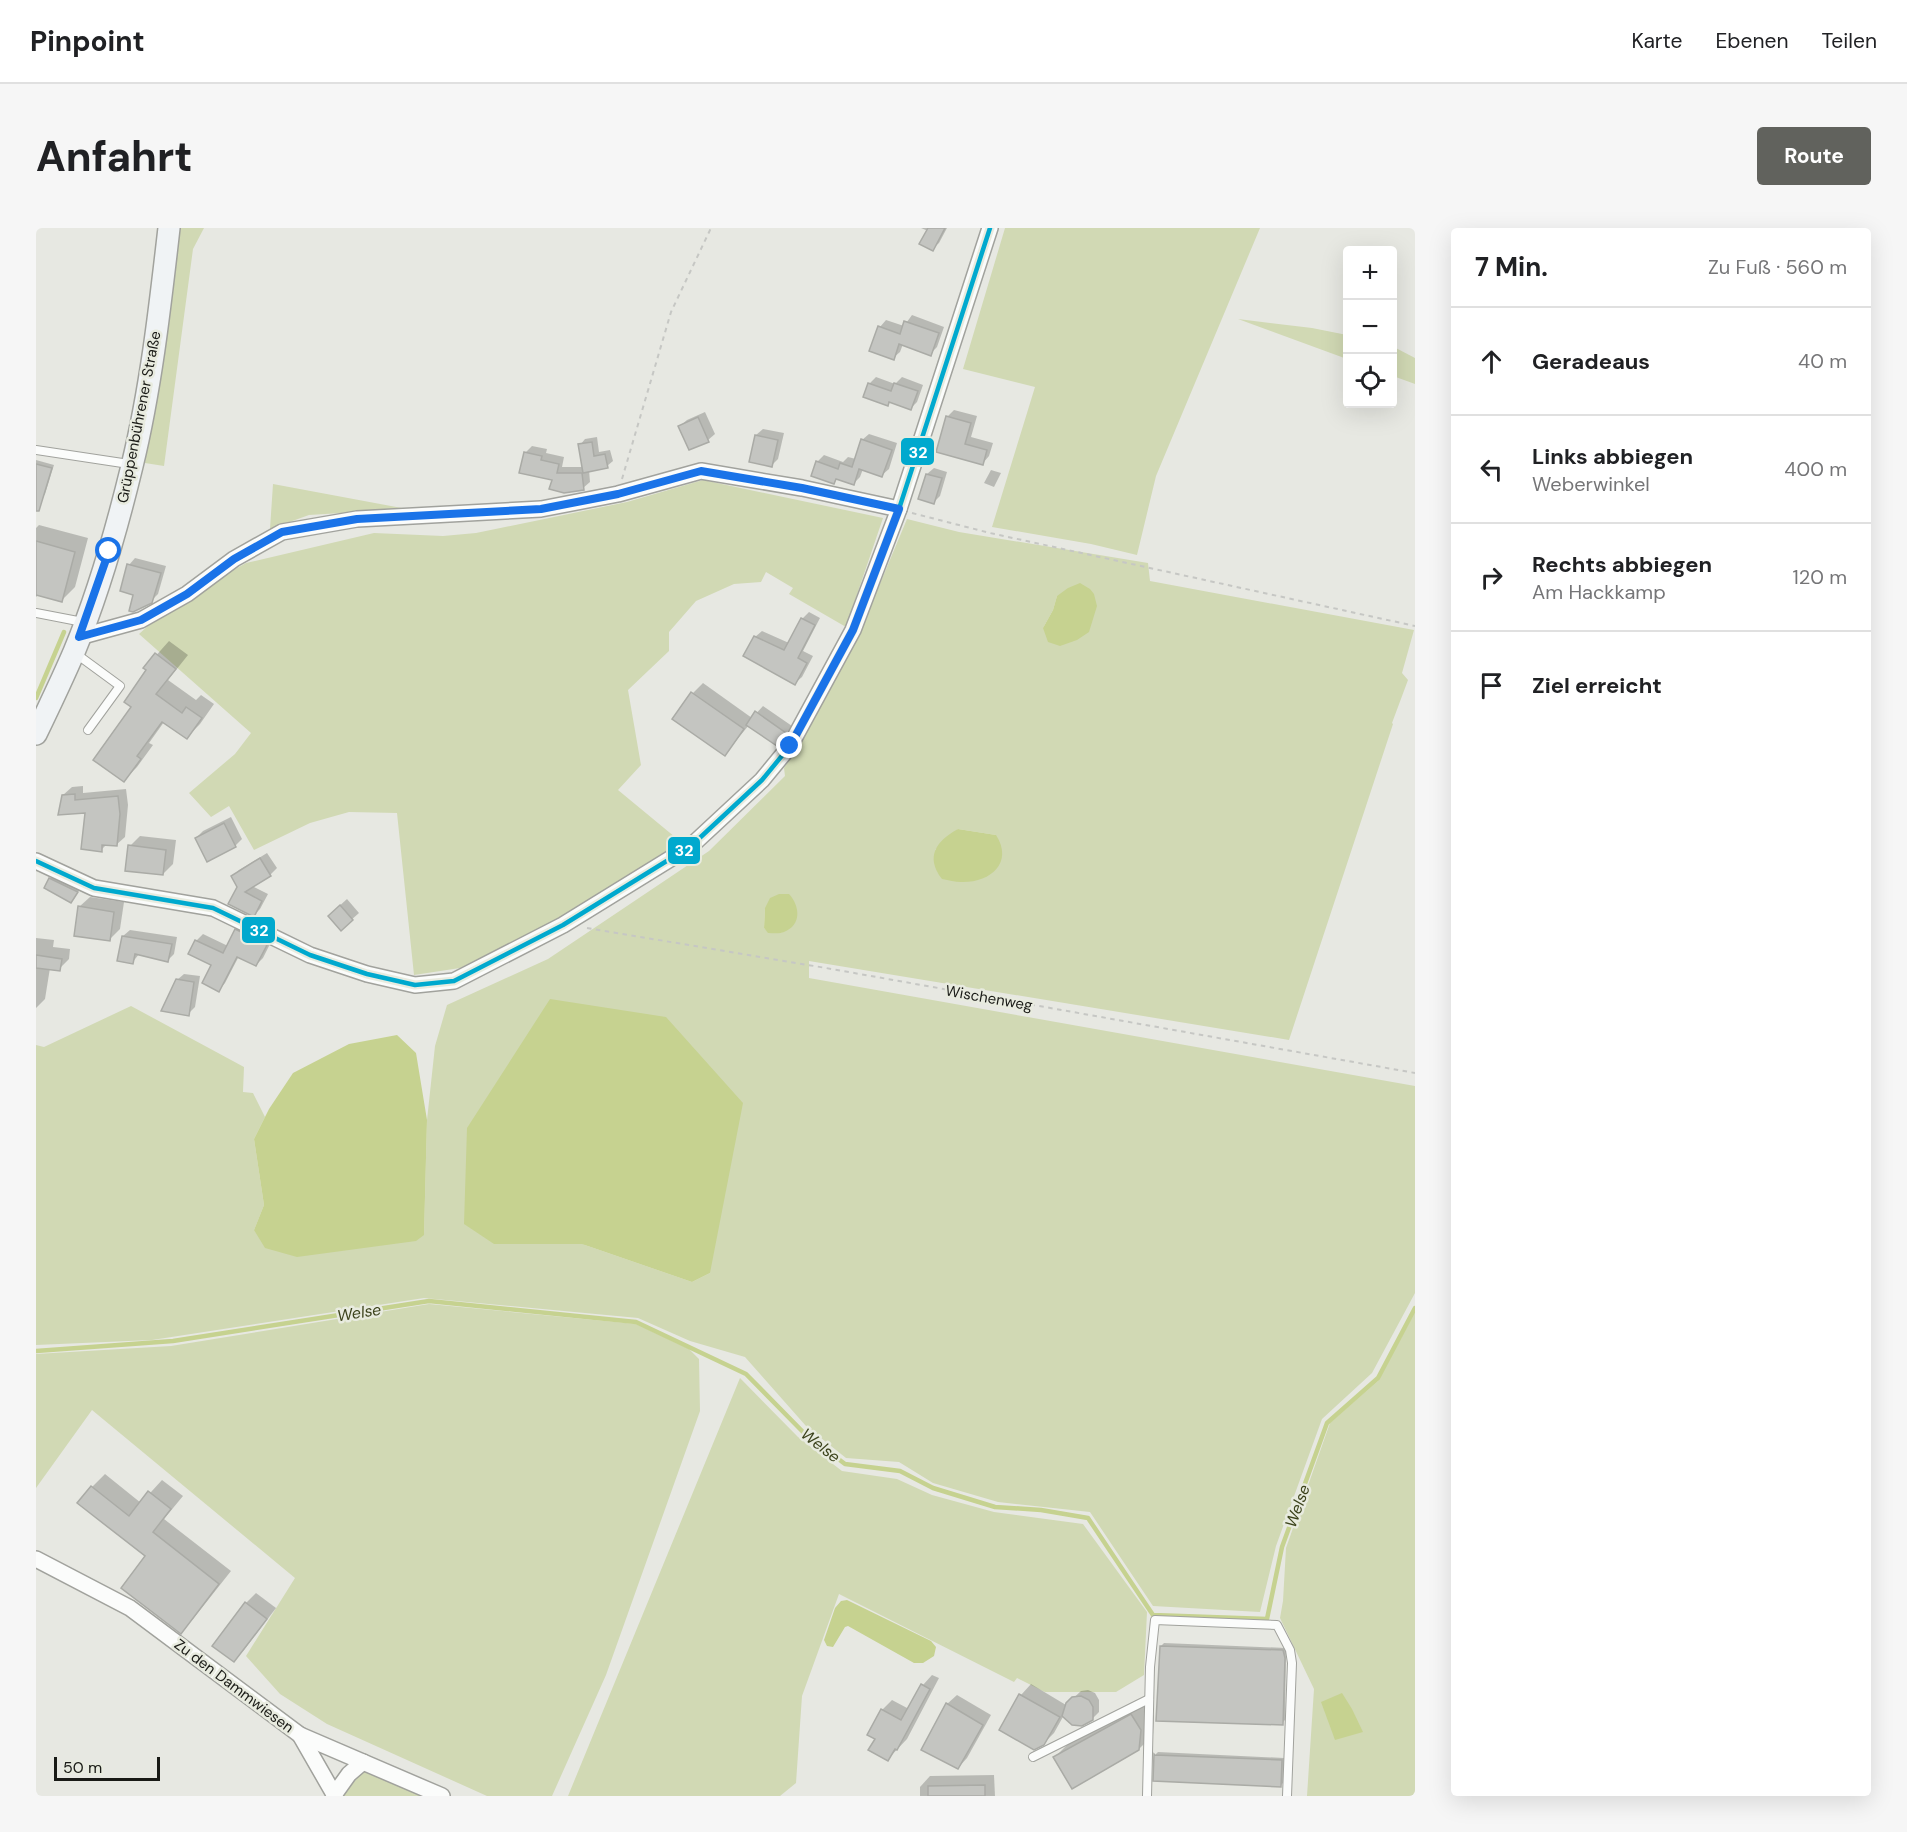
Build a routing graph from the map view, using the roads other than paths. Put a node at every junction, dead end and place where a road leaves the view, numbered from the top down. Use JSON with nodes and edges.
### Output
{"nodes":[{"id":1,"x":169,"y":228,"type":"edge"},
{"id":2,"x":990,"y":228,"type":"edge"},
{"id":3,"x":36,"y":450,"type":"edge"},
{"id":4,"x":132,"y":465,"type":"junction"},
{"id":5,"x":899,"y":509,"type":"junction"},
{"id":6,"x":36,"y":613,"type":"edge"},
{"id":7,"x":79,"y":637,"type":"junction"},
{"id":8,"x":88,"y":729,"type":"dead end"},
{"id":9,"x":36,"y":734,"type":"edge"},
{"id":10,"x":36,"y":861,"type":"edge"},
{"id":11,"x":36,"y":1559,"type":"edge"},
{"id":12,"x":1149,"y":1699,"type":"junction"},
{"id":13,"x":300,"y":1735,"type":"junction"},
{"id":14,"x":1033,"y":1757,"type":"dead end"},
{"id":15,"x":363,"y":1762,"type":"junction"},
{"id":16,"x":334,"y":1796,"type":"edge"},
{"id":17,"x":442,"y":1796,"type":"edge"},
{"id":18,"x":1147,"y":1796,"type":"edge"},
{"id":19,"x":1287,"y":1796,"type":"edge"}],
"edges":[{"from":1,"to":4,"type":"main road","name":"Grüppenbührener Straße"},
{"from":2,"to":5,"type":"street"},
{"from":3,"to":4,"type":"lane"},
{"from":4,"to":7,"type":"main road","name":"Grüppenbührener Straße"},
{"from":5,"to":7,"type":"street"},
{"from":5,"to":10,"type":"street"},
{"from":6,"to":7,"type":"lane"},
{"from":7,"to":8,"type":"lane"},
{"from":7,"to":9,"type":"main road","name":"Grüppenbührener Straße"},
{"from":11,"to":13,"type":"street","name":"Zu den Dammwiesen"},
{"from":12,"to":14,"type":"lane"},
{"from":12,"to":18,"type":"lane"},
{"from":12,"to":19,"type":"lane"},
{"from":13,"to":15,"type":"street","name":"Zu den Dammwiesen"},
{"from":13,"to":16,"type":"street"},
{"from":15,"to":16,"type":"street"},
{"from":15,"to":17,"type":"street","name":"Zu den Dammwiesen"}]}
